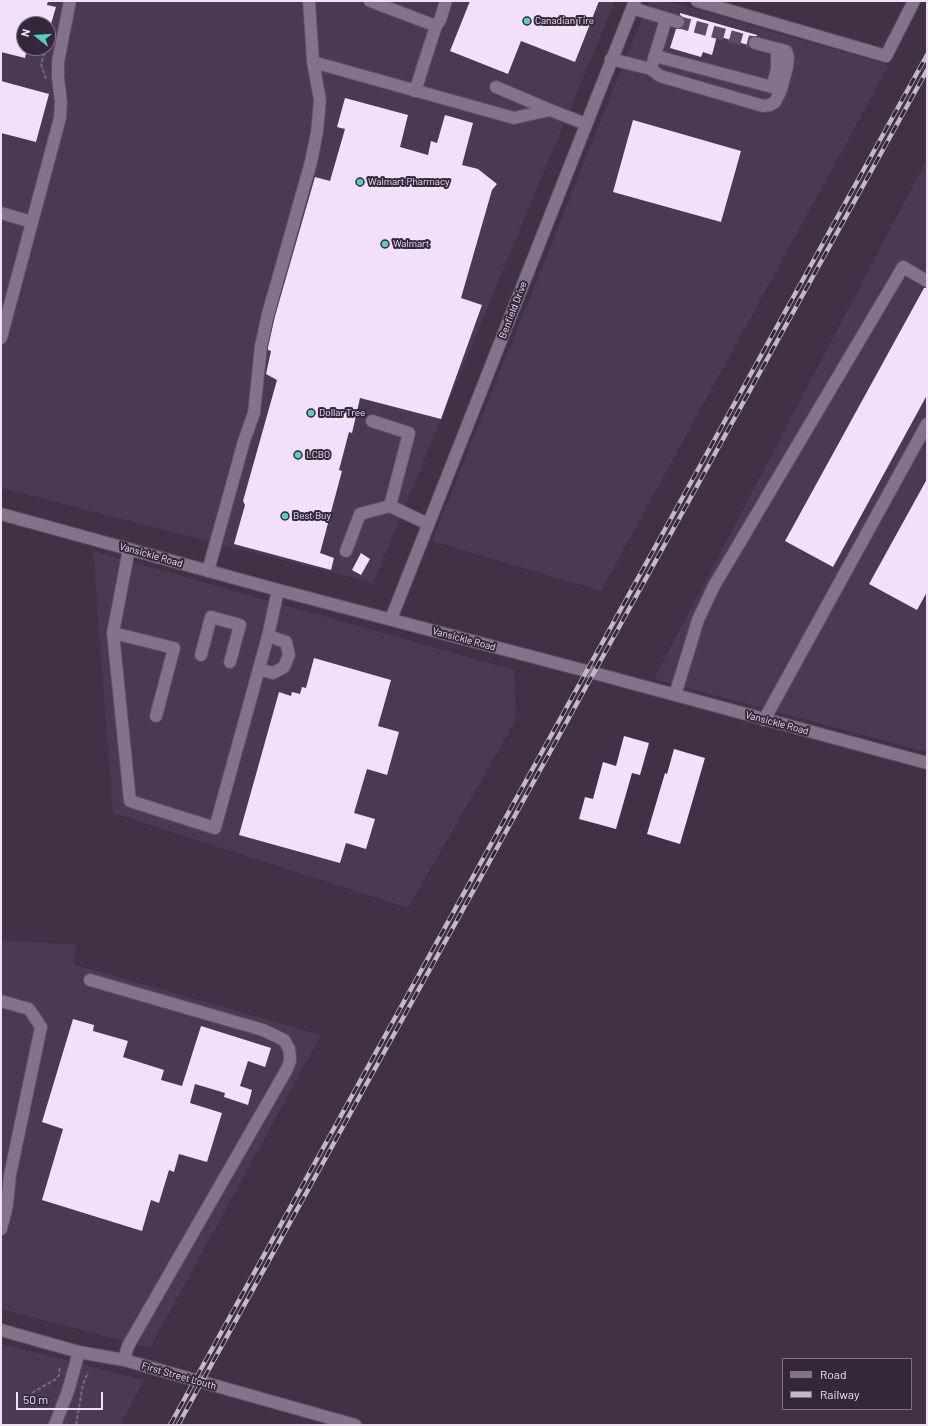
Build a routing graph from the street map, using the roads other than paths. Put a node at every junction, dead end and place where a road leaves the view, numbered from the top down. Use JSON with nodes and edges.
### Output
{"nodes":[{"id":1,"x":70,"y":1,"type":"edge"},
{"id":2,"x":310,"y":1,"type":"edge"},
{"id":3,"x":370,"y":1,"type":"edge"},
{"id":4,"x":446,"y":1,"type":"edge"},
{"id":5,"x":697,"y":1,"type":"edge"},
{"id":6,"x":914,"y":1,"type":"edge"},
{"id":7,"x":633,"y":5,"type":"edge"},
{"id":8,"x":666,"y":19,"type":"junction"},
{"id":9,"x":678,"y":22,"type":"tunnel mouth"},
{"id":10,"x":436,"y":26,"type":"junction"},
{"id":11,"x":755,"y":43,"type":"tunnel mouth"},
{"id":12,"x":777,"y":49,"type":"junction"},
{"id":13,"x":655,"y":56,"type":"junction"},
{"id":14,"x":612,"y":59,"type":"junction"},
{"id":15,"x":313,"y":62,"type":"junction"},
{"id":16,"x":651,"y":69,"type":"junction"},
{"id":17,"x":496,"y":87,"type":"dead end"},
{"id":18,"x":415,"y":91,"type":"junction"},
{"id":19,"x":550,"y":110,"type":"junction"},
{"id":20,"x":586,"y":124,"type":"junction"},
{"id":21,"x":1,"y":213,"type":"edge"},
{"id":22,"x":32,"y":222,"type":"junction"},
{"id":23,"x":927,"y":281,"type":"edge"},
{"id":24,"x":1,"y":338,"type":"edge"},
{"id":25,"x":372,"y":421,"type":"dead end"},
{"id":26,"x":927,"y":424,"type":"edge"},
{"id":27,"x":390,"y":506,"type":"junction"},
{"id":28,"x":1,"y":514,"type":"edge"},
{"id":29,"x":428,"y":524,"type":"junction"},
{"id":30,"x":129,"y":549,"type":"junction"},
{"id":31,"x":346,"y":551,"type":"dead end"},
{"id":32,"x":208,"y":571,"type":"junction"},
{"id":33,"x":278,"y":590,"type":"junction"},
{"id":34,"x":391,"y":619,"type":"junction"},
{"id":35,"x":113,"y":633,"type":"junction"},
{"id":36,"x":268,"y":636,"type":"junction"},
{"id":37,"x":201,"y":655,"type":"dead end"},
{"id":38,"x":230,"y":662,"type":"dead end"},
{"id":39,"x":259,"y":670,"type":"junction"},
{"id":40,"x":675,"y":695,"type":"junction"},
{"id":41,"x":156,"y":716,"type":"dead end"},
{"id":42,"x":764,"y":720,"type":"junction"},
{"id":43,"x":927,"y":763,"type":"edge"},
{"id":44,"x":90,"y":980,"type":"dead end"},
{"id":45,"x":1,"y":1001,"type":"edge"},
{"id":46,"x":5,"y":1173,"type":"edge"},
{"id":47,"x":1,"y":1229,"type":"edge"},
{"id":48,"x":1,"y":1330,"type":"edge"},
{"id":49,"x":79,"y":1352,"type":"junction"},
{"id":50,"x":124,"y":1360,"type":"junction"},
{"id":51,"x":55,"y":1425,"type":"edge"},
{"id":52,"x":355,"y":1425,"type":"edge"}],
"edges":[{"from":1,"to":22,"type":"street"},
{"from":2,"to":15,"type":"street"},
{"from":3,"to":10,"type":"street"},
{"from":4,"to":10,"type":"street"},
{"from":5,"to":6,"type":"street"},
{"from":7,"to":8,"type":"street"},
{"from":7,"to":14,"type":"street","name":"Benfield Drive"},
{"from":8,"to":9,"type":"street"},
{"from":8,"to":13,"type":"street"},
{"from":10,"to":18,"type":"street"},
{"from":11,"to":12,"type":"street"},
{"from":12,"to":13,"type":"street"},
{"from":12,"to":16,"type":"street"},
{"from":13,"to":16,"type":"street"},
{"from":14,"to":16,"type":"street"},
{"from":14,"to":20,"type":"street","name":"Benfield Drive"},
{"from":15,"to":18,"type":"street"},
{"from":15,"to":32,"type":"street"},
{"from":17,"to":19,"type":"street"},
{"from":18,"to":19,"type":"street"},
{"from":19,"to":20,"type":"street"},
{"from":20,"to":29,"type":"street","name":"Benfield Drive"},
{"from":21,"to":22,"type":"street"},
{"from":22,"to":24,"type":"street"},
{"from":23,"to":40,"type":"street"},
{"from":25,"to":27,"type":"street"},
{"from":26,"to":42,"type":"street"},
{"from":27,"to":29,"type":"street"},
{"from":27,"to":31,"type":"street"},
{"from":28,"to":30,"type":"street","name":"Vansickle Road"},
{"from":29,"to":34,"type":"street","name":"Benfield Drive"},
{"from":30,"to":32,"type":"street","name":"Vansickle Road"},
{"from":30,"to":35,"type":"street"},
{"from":32,"to":33,"type":"street","name":"Vansickle Road"},
{"from":33,"to":34,"type":"street","name":"Vansickle Road"},
{"from":33,"to":36,"type":"street"},
{"from":34,"to":40,"type":"street","name":"Vansickle Road"},
{"from":35,"to":39,"type":"street"},
{"from":35,"to":41,"type":"street"},
{"from":36,"to":39,"type":"street"},
{"from":36,"to":39,"type":"street"},
{"from":37,"to":38,"type":"street"},
{"from":40,"to":42,"type":"street","name":"Vansickle Road"},
{"from":42,"to":43,"type":"street","name":"Vansickle Road"},
{"from":44,"to":50,"type":"street"},
{"from":45,"to":46,"type":"street"},
{"from":46,"to":47,"type":"street"},
{"from":48,"to":49,"type":"street","name":"First Street Louth"},
{"from":49,"to":50,"type":"street","name":"First Street Louth"},
{"from":49,"to":51,"type":"street"},
{"from":50,"to":52,"type":"street","name":"First Street Louth"}]}
